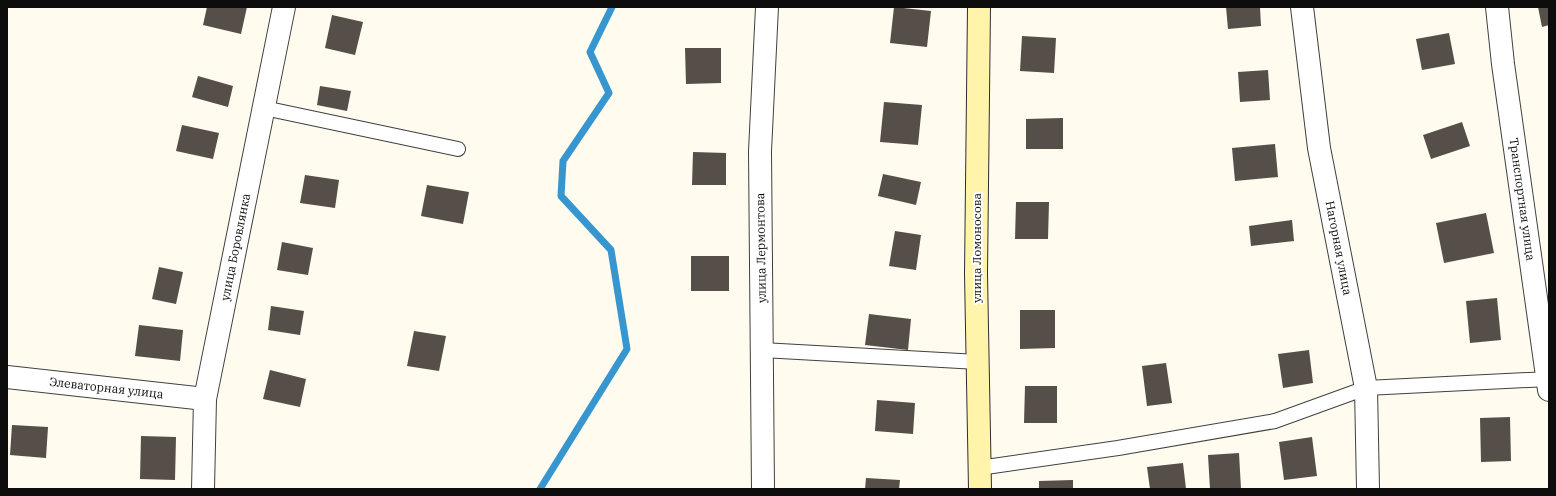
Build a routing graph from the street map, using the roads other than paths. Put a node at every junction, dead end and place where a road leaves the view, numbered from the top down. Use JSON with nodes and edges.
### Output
{"nodes":[{"id":1,"x":284,"y":7,"type":"edge"},
{"id":2,"x":767,"y":7,"type":"edge"},
{"id":3,"x":979,"y":7,"type":"edge"},
{"id":4,"x":1302,"y":7,"type":"edge"},
{"id":5,"x":1497,"y":7,"type":"edge"},
{"id":6,"x":264,"y":108,"type":"junction"},
{"id":7,"x":458,"y":149,"type":"dead end"},
{"id":8,"x":762,"y":350,"type":"junction"},
{"id":9,"x":978,"y":362,"type":"junction"},
{"id":10,"x":7,"y":377,"type":"edge"},
{"id":11,"x":1548,"y":385,"type":"edge"},
{"id":12,"x":1366,"y":388,"type":"junction"},
{"id":13,"x":205,"y":399,"type":"junction"},
{"id":14,"x":980,"y":478,"type":"edge"},
{"id":15,"x":203,"y":489,"type":"edge"},
{"id":16,"x":763,"y":489,"type":"edge"},
{"id":17,"x":1368,"y":489,"type":"edge"}],
"edges":[{"from":1,"to":6,"type":"street","name":"улица Боровлянка"},
{"from":2,"to":8,"type":"street","name":"улица Лермонтова"},
{"from":3,"to":9,"type":"main road","name":"улица Ломоносова"},
{"from":4,"to":12,"type":"street","name":"Нагорная улица"},
{"from":5,"to":11,"type":"street","name":"Транспортная улица"},
{"from":6,"to":7,"type":"lane"},
{"from":6,"to":13,"type":"street","name":"улица Боровлянка"},
{"from":8,"to":9,"type":"lane"},
{"from":8,"to":16,"type":"street","name":"улица Лермонтова"},
{"from":9,"to":14,"type":"main road","name":"улица Ломоносова"},
{"from":10,"to":13,"type":"street","name":"Элеваторная улица"},
{"from":11,"to":12,"type":"lane"},
{"from":12,"to":14,"type":"lane"},
{"from":12,"to":17,"type":"street","name":"Нагорная улица"},
{"from":13,"to":15,"type":"street","name":"улица Боровлянка"}]}
